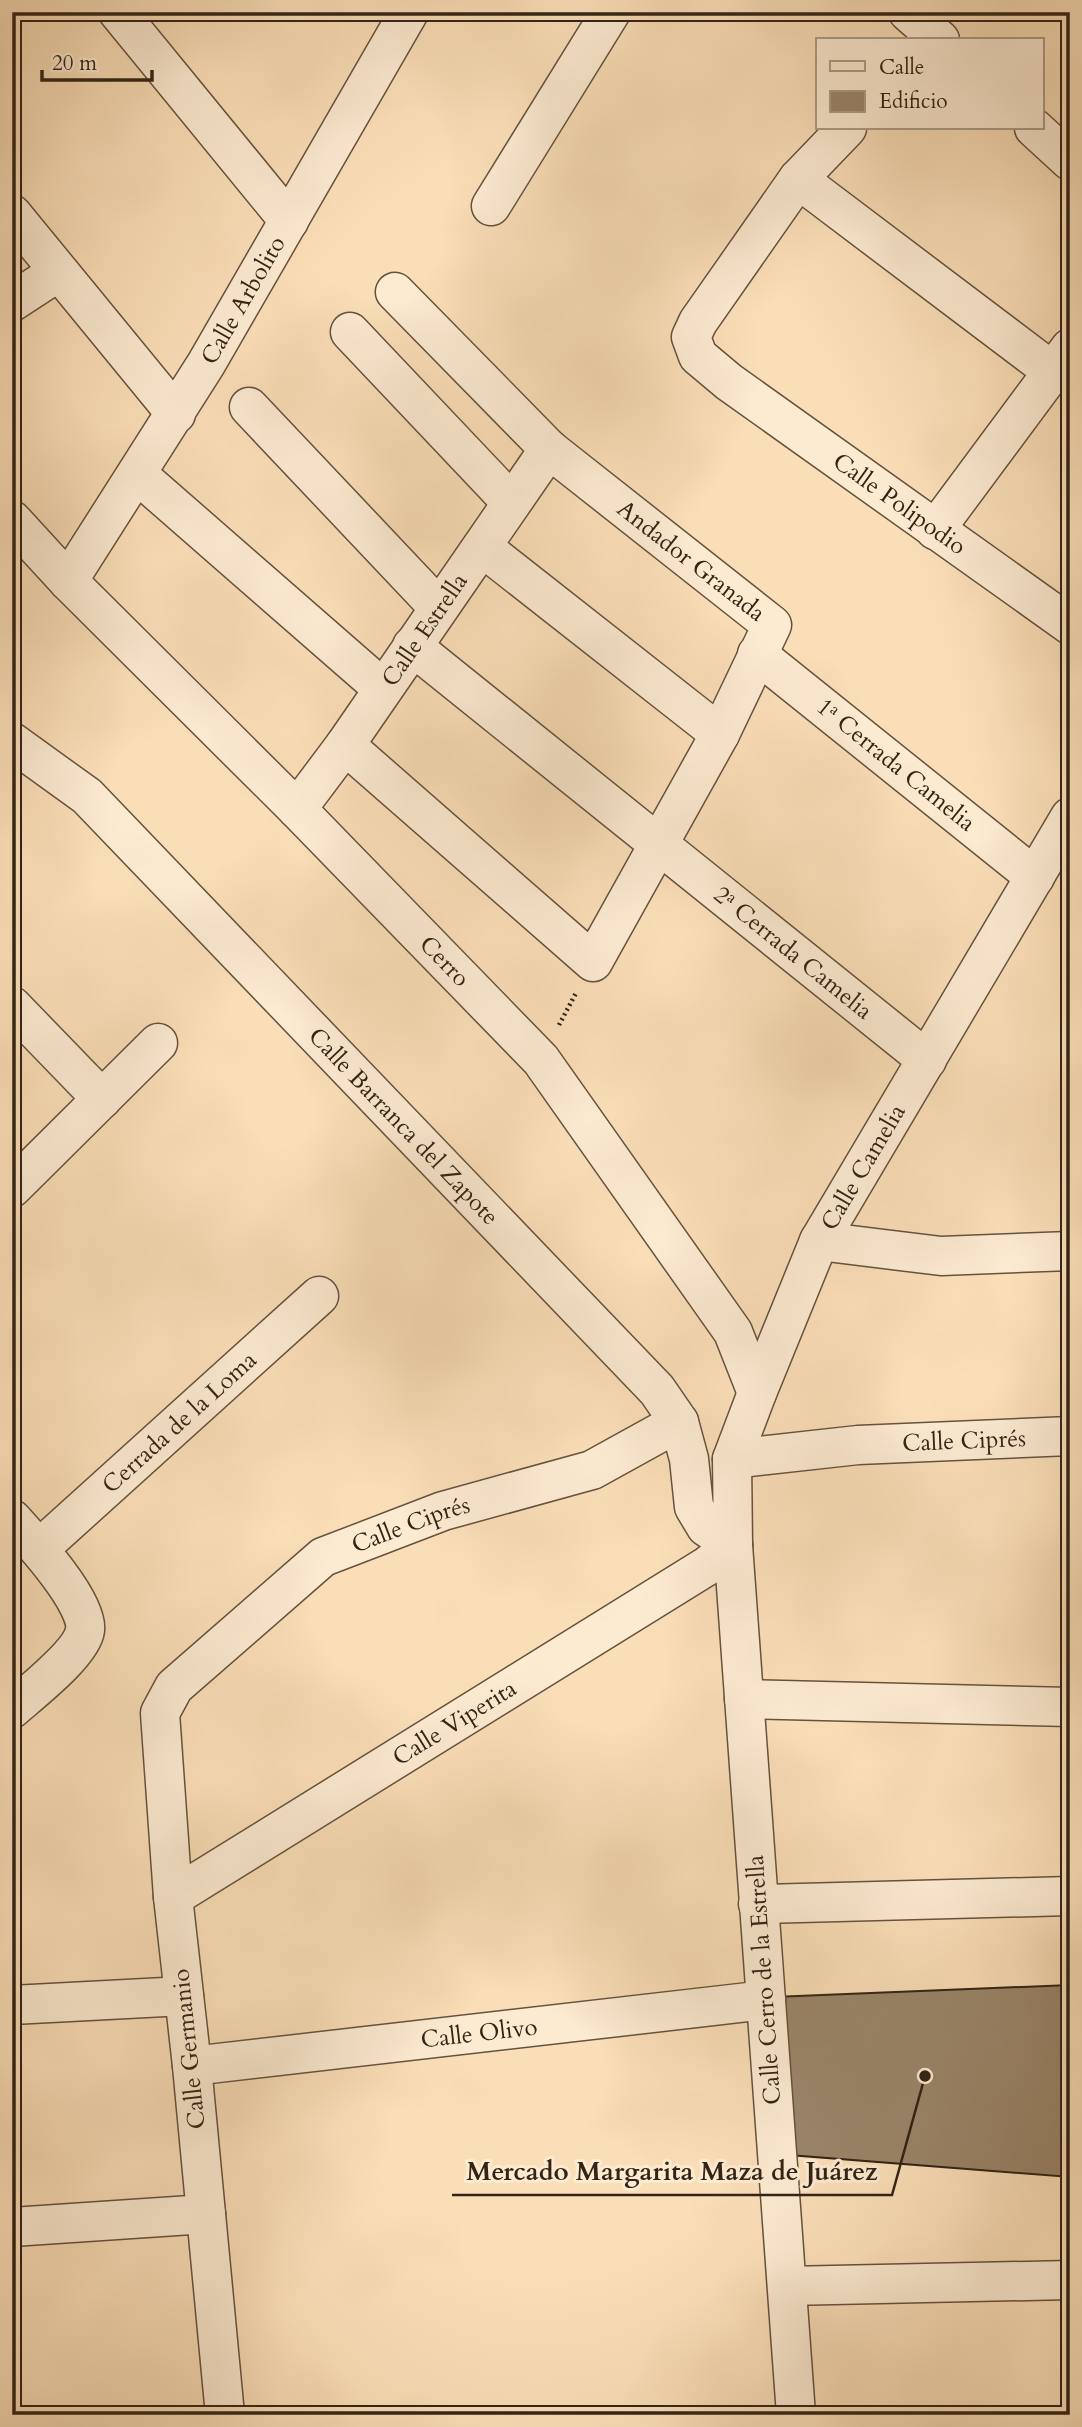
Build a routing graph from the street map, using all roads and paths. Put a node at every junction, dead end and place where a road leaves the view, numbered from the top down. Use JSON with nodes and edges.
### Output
{"nodes":[{"id":1,"x":118,"y":12,"type":"edge"},
{"id":2,"x":409,"y":12,"type":"edge"},
{"id":3,"x":611,"y":12,"type":"edge"},
{"id":4,"x":845,"y":130,"type":"edge"},
{"id":5,"x":1036,"y":130,"type":"edge"},
{"id":6,"x":1070,"y":161,"type":"edge"},
{"id":7,"x":798,"y":179,"type":"junction"},
{"id":8,"x":491,"y":206,"type":"dead end"},
{"id":9,"x":12,"y":214,"type":"edge"},
{"id":10,"x":289,"y":221,"type":"junction"},
{"id":11,"x":58,"y":272,"type":"junction"},
{"id":12,"x":395,"y":292,"type":"dead end"},
{"id":13,"x":12,"y":302,"type":"edge"},
{"id":14,"x":350,"y":332,"type":"dead end"},
{"id":15,"x":1061,"y":359,"type":"edge"},
{"id":16,"x":249,"y":407,"type":"dead end"},
{"id":17,"x":176,"y":414,"type":"junction"},
{"id":18,"x":549,"y":449,"type":"junction"},
{"id":19,"x":137,"y":474,"type":"junction"},
{"id":20,"x":511,"y":502,"type":"junction"},
{"id":21,"x":12,"y":520,"type":"edge"},
{"id":22,"x":935,"y":530,"type":"junction"},
{"id":23,"x":482,"y":547,"type":"junction"},
{"id":24,"x":68,"y":581,"type":"junction"},
{"id":25,"x":438,"y":607,"type":"junction"},
{"id":26,"x":1070,"y":625,"type":"edge"},
{"id":27,"x":412,"y":646,"type":"junction"},
{"id":28,"x":757,"y":654,"type":"junction"},
{"id":29,"x":382,"y":688,"type":"junction"},
{"id":30,"x":720,"y":734,"type":"junction"},
{"id":31,"x":12,"y":742,"type":"edge"},
{"id":32,"x":345,"y":745,"type":"junction"},
{"id":33,"x":297,"y":809,"type":"junction"},
{"id":34,"x":1070,"y":817,"type":"edge"},
{"id":35,"x":658,"y":846,"type":"junction"},
{"id":36,"x":1035,"y":877,"type":"junction"},
{"id":37,"x":12,"y":1006,"type":"edge"},
{"id":38,"x":158,"y":1042,"type":"dead end"},
{"id":39,"x":927,"y":1060,"type":"junction"},
{"id":40,"x":102,"y":1099,"type":"junction"},
{"id":41,"x":12,"y":1188,"type":"edge"},
{"id":42,"x":819,"y":1241,"type":"junction"},
{"id":43,"x":1070,"y":1251,"type":"edge"},
{"id":44,"x":318,"y":1296,"type":"dead end"},
{"id":45,"x":757,"y":1393,"type":"junction"},
{"id":46,"x":679,"y":1422,"type":"junction"},
{"id":47,"x":1070,"y":1436,"type":"edge"},
{"id":48,"x":732,"y":1459,"type":"junction"},
{"id":49,"x":12,"y":1519,"type":"edge"},
{"id":50,"x":733,"y":1545,"type":"junction"},
{"id":51,"x":39,"y":1549,"type":"junction"},
{"id":52,"x":174,"y":1686,"type":"joint"},
{"id":53,"x":744,"y":1699,"type":"junction"},
{"id":54,"x":1070,"y":1707,"type":"edge"},
{"id":55,"x":12,"y":1709,"type":"edge"},
{"id":56,"x":1070,"y":1896,"type":"edge"},
{"id":57,"x":173,"y":1897,"type":"junction"},
{"id":58,"x":758,"y":1904,"type":"junction"},
{"id":59,"x":184,"y":1996,"type":"junction"},
{"id":60,"x":766,"y":2000,"type":"junction"},
{"id":61,"x":12,"y":2005,"type":"edge"},
{"id":62,"x":192,"y":2066,"type":"junction"},
{"id":63,"x":206,"y":2214,"type":"junction"},
{"id":64,"x":12,"y":2227,"type":"edge"},
{"id":65,"x":1070,"y":2280,"type":"edge"},
{"id":66,"x":787,"y":2286,"type":"junction"},
{"id":67,"x":225,"y":2415,"type":"edge"},
{"id":68,"x":796,"y":2415,"type":"edge"}],
"edges":[{"from":1,"to":10,"type":"street"},
{"from":2,"to":10,"type":"street","name":"Calle Arbolito"},
{"from":3,"to":8,"type":"street"},
{"from":4,"to":7,"type":"street"},
{"from":5,"to":6,"type":"street"},
{"from":7,"to":15,"type":"street"},
{"from":7,"to":22,"type":"street","name":"Calle Polipodio"},
{"from":9,"to":11,"type":"street"},
{"from":10,"to":17,"type":"street","name":"Calle Arbolito"},
{"from":11,"to":13,"type":"street"},
{"from":11,"to":17,"type":"street"},
{"from":12,"to":18,"type":"street","name":"Andador Granada"},
{"from":14,"to":20,"type":"street"},
{"from":15,"to":22,"type":"street"},
{"from":16,"to":25,"type":"street"},
{"from":17,"to":19,"type":"street","name":"Calle Arbolito"},
{"from":18,"to":20,"type":"street","name":"Calle Estrella"},
{"from":18,"to":28,"type":"street","name":"Andador Granada"},
{"from":19,"to":24,"type":"street","name":"Calle Arbolito"},
{"from":19,"to":29,"type":"street"},
{"from":20,"to":23,"type":"street","name":"Calle Estrella"},
{"from":21,"to":24,"type":"street"},
{"from":22,"to":26,"type":"street","name":"Calle Polipodio"},
{"from":23,"to":25,"type":"street","name":"Calle Estrella"},
{"from":23,"to":30,"type":"street"},
{"from":24,"to":33,"type":"street","name":"Cerro"},
{"from":25,"to":27,"type":"street","name":"Calle Estrella"},
{"from":27,"to":29,"type":"street","name":"Calle Estrella"},
{"from":27,"to":35,"type":"street","name":"2ª Cerrada Camelia"},
{"from":28,"to":30,"type":"street","name":"Andador Granada"},
{"from":28,"to":36,"type":"street","name":"1ª Cerrada Camelia"},
{"from":29,"to":32,"type":"street","name":"Calle Estrella"},
{"from":30,"to":35,"type":"street","name":"Andador Granada"},
{"from":31,"to":46,"type":"street","name":"Calle Barranca del Zapote"},
{"from":32,"to":33,"type":"street","name":"Calle Estrella"},
{"from":32,"to":35,"type":"street","name":"Andador Granada"},
{"from":33,"to":45,"type":"street","name":"Cerro"},
{"from":34,"to":36,"type":"street","name":"Calle Camelia"},
{"from":35,"to":39,"type":"street","name":"2ª Cerrada Camelia"},
{"from":36,"to":39,"type":"street","name":"Calle Camelia"},
{"from":37,"to":40,"type":"street"},
{"from":38,"to":40,"type":"street"},
{"from":39,"to":42,"type":"street","name":"Calle Camelia"},
{"from":40,"to":41,"type":"street"},
{"from":42,"to":43,"type":"street"},
{"from":42,"to":45,"type":"street","name":"Calle Camelia"},
{"from":44,"to":51,"type":"street","name":"Cerrada de la Loma"},
{"from":45,"to":48,"type":"street","name":"Calle Camelia"},
{"from":46,"to":50,"type":"street","name":"Calle Barranca del Zapote"},
{"from":46,"to":52,"type":"street","name":"Calle Ciprés"},
{"from":47,"to":48,"type":"street","name":"Calle Ciprés"},
{"from":48,"to":50,"type":"street","name":"Calle Camelia"},
{"from":49,"to":51,"type":"street"},
{"from":50,"to":53,"type":"street","name":"Calle Cerro de la Estrella"},
{"from":50,"to":57,"type":"street","name":"Calle Viperita"},
{"from":51,"to":55,"type":"street"},
{"from":52,"to":57,"type":"street","name":"Calle Germanio"},
{"from":53,"to":54,"type":"street"},
{"from":53,"to":58,"type":"street","name":"Calle Cerro de la Estrella"},
{"from":56,"to":58,"type":"street"},
{"from":57,"to":59,"type":"street","name":"Calle Germanio"},
{"from":58,"to":60,"type":"street","name":"Calle Cerro de la Estrella"},
{"from":59,"to":61,"type":"street"},
{"from":59,"to":62,"type":"street","name":"Calle Germanio"},
{"from":60,"to":62,"type":"street","name":"Calle Olivo"},
{"from":60,"to":66,"type":"street","name":"Calle Cerro de la Estrella"},
{"from":62,"to":63,"type":"street","name":"Calle Germanio"},
{"from":63,"to":64,"type":"street"},
{"from":63,"to":67,"type":"street","name":"Calle Germanio"},
{"from":65,"to":66,"type":"street"},
{"from":66,"to":68,"type":"street","name":"Calle Cerro de la Estrella"}]}
